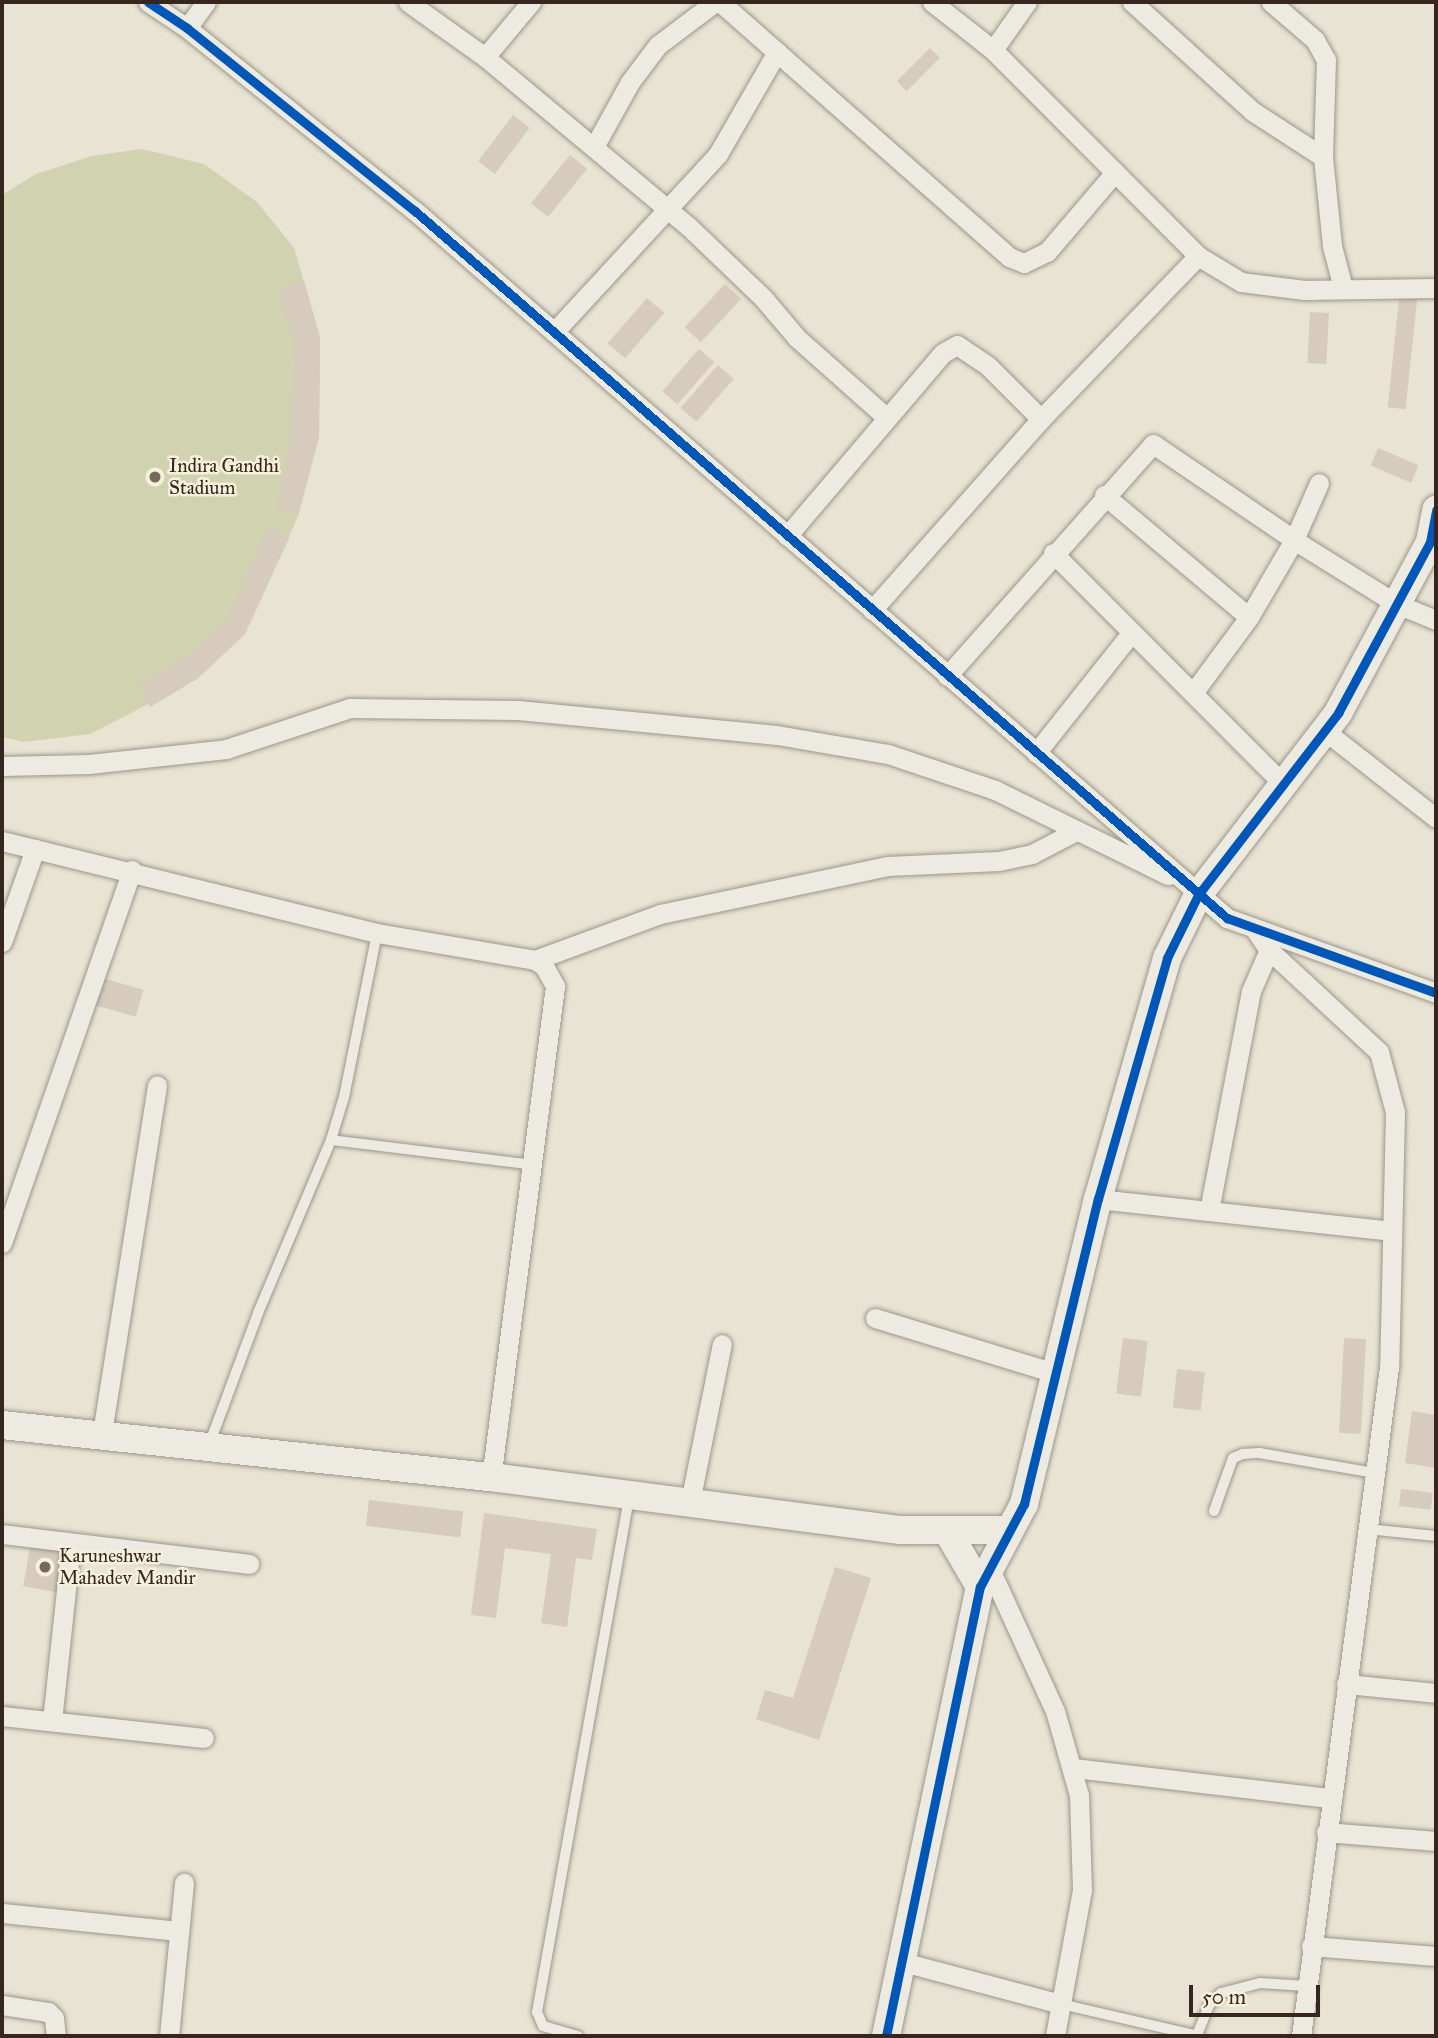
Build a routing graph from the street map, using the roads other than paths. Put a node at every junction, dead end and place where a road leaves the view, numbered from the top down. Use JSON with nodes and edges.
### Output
{"nodes":[{"id":1,"x":148,"y":2,"type":"edge"},
{"id":2,"x":206,"y":2,"type":"edge"},
{"id":3,"x":531,"y":2,"type":"edge"},
{"id":4,"x":715,"y":2,"type":"edge"},
{"id":5,"x":720,"y":2,"type":"edge"},
{"id":6,"x":932,"y":2,"type":"edge"},
{"id":7,"x":1027,"y":2,"type":"edge"},
{"id":8,"x":1132,"y":2,"type":"edge"},
{"id":9,"x":1271,"y":2,"type":"edge"},
{"id":10,"x":411,"y":3,"type":"edge"},
{"id":11,"x":187,"y":27,"type":"junction"},
{"id":12,"x":993,"y":50,"type":"junction"},
{"id":13,"x":778,"y":52,"type":"junction"},
{"id":14,"x":485,"y":57,"type":"junction"},
{"id":15,"x":594,"y":147,"type":"junction"},
{"id":16,"x":1323,"y":158,"type":"junction"},
{"id":17,"x":1115,"y":172,"type":"junction"},
{"id":18,"x":665,"y":209,"type":"junction"},
{"id":19,"x":1198,"y":256,"type":"junction"},
{"id":20,"x":1343,"y":288,"type":"junction"},
{"id":21,"x":1436,"y":288,"type":"edge"},
{"id":22,"x":554,"y":332,"type":"junction"},
{"id":23,"x":887,"y":418,"type":"junction"},
{"id":24,"x":1041,"y":419,"type":"junction"},
{"id":25,"x":1319,"y":483,"type":"dead end"},
{"id":26,"x":1104,"y":495,"type":"junction"},
{"id":27,"x":1436,"y":510,"type":"edge"},
{"id":28,"x":787,"y":536,"type":"junction"},
{"id":29,"x":1294,"y":540,"type":"junction"},
{"id":30,"x":1053,"y":553,"type":"junction"},
{"id":31,"x":1397,"y":604,"type":"junction"},
{"id":32,"x":872,"y":610,"type":"junction"},
{"id":33,"x":1249,"y":617,"type":"junction"},
{"id":34,"x":1436,"y":620,"type":"edge"},
{"id":35,"x":1132,"y":632,"type":"junction"},
{"id":36,"x":947,"y":676,"type":"junction"},
{"id":37,"x":1193,"y":693,"type":"junction"},
{"id":38,"x":1325,"y":731,"type":"junction"},
{"id":39,"x":1035,"y":753,"type":"junction"},
{"id":40,"x":2,"y":766,"type":"edge"},
{"id":41,"x":1284,"y":785,"type":"junction"},
{"id":42,"x":1436,"y":818,"type":"edge"},
{"id":43,"x":1074,"y":832,"type":"junction"},
{"id":44,"x":2,"y":841,"type":"edge"},
{"id":45,"x":35,"y":849,"type":"junction"},
{"id":46,"x":132,"y":870,"type":"junction"},
{"id":47,"x":1190,"y":888,"type":"junction"},
{"id":48,"x":1256,"y":931,"type":"junction"},
{"id":49,"x":377,"y":933,"type":"junction"},
{"id":50,"x":2,"y":942,"type":"edge"},
{"id":51,"x":1269,"y":950,"type":"junction"},
{"id":52,"x":535,"y":960,"type":"junction"},
{"id":53,"x":1436,"y":993,"type":"edge"},
{"id":54,"x":157,"y":1085,"type":"dead end"},
{"id":55,"x":331,"y":1140,"type":"junction"},
{"id":56,"x":534,"y":1165,"type":"junction"},
{"id":57,"x":1098,"y":1199,"type":"junction"},
{"id":58,"x":1209,"y":1211,"type":"junction"},
{"id":59,"x":1392,"y":1231,"type":"junction"},
{"id":60,"x":2,"y":1243,"type":"edge"},
{"id":61,"x":875,"y":1318,"type":"dead end"},
{"id":62,"x":722,"y":1344,"type":"dead end"},
{"id":63,"x":1058,"y":1374,"type":"junction"},
{"id":64,"x":2,"y":1425,"type":"edge"},
{"id":65,"x":102,"y":1433,"type":"junction"},
{"id":66,"x":209,"y":1446,"type":"junction"},
{"id":67,"x":1375,"y":1473,"type":"junction"},
{"id":68,"x":491,"y":1477,"type":"junction"},
{"id":69,"x":630,"y":1494,"type":"junction"},
{"id":70,"x":690,"y":1502,"type":"junction"},
{"id":71,"x":1214,"y":1510,"type":"dead end"},
{"id":72,"x":1367,"y":1529,"type":"junction"},
{"id":73,"x":1009,"y":1530,"type":"junction"},
{"id":74,"x":948,"y":1532,"type":"junction"},
{"id":75,"x":2,"y":1534,"type":"edge"},
{"id":76,"x":1436,"y":1536,"type":"edge"},
{"id":77,"x":71,"y":1543,"type":"junction"},
{"id":78,"x":248,"y":1563,"type":"dead end"},
{"id":79,"x":984,"y":1577,"type":"junction"},
{"id":80,"x":1346,"y":1684,"type":"junction"},
{"id":81,"x":1436,"y":1693,"type":"edge"},
{"id":82,"x":2,"y":1716,"type":"edge"},
{"id":83,"x":52,"y":1721,"type":"junction"},
{"id":84,"x":204,"y":1738,"type":"dead end"},
{"id":85,"x":1074,"y":1768,"type":"junction"},
{"id":86,"x":1330,"y":1798,"type":"junction"},
{"id":87,"x":1326,"y":1832,"type":"junction"},
{"id":88,"x":1436,"y":1842,"type":"edge"},
{"id":89,"x":184,"y":1883,"type":"dead end"},
{"id":90,"x":2,"y":1913,"type":"edge"},
{"id":91,"x":179,"y":1931,"type":"junction"},
{"id":92,"x":1311,"y":1946,"type":"junction"},
{"id":93,"x":1436,"y":1956,"type":"edge"},
{"id":94,"x":903,"y":1962,"type":"junction"},
{"id":95,"x":1306,"y":1986,"type":"junction"},
{"id":96,"x":1061,"y":2004,"type":"junction"},
{"id":97,"x":2,"y":2005,"type":"edge"},
{"id":98,"x":56,"y":2036,"type":"edge"},
{"id":99,"x":169,"y":2036,"type":"edge"},
{"id":100,"x":578,"y":2036,"type":"edge"},
{"id":101,"x":886,"y":2036,"type":"edge"},
{"id":102,"x":1055,"y":2036,"type":"edge"},
{"id":103,"x":1198,"y":2036,"type":"edge"},
{"id":104,"x":1301,"y":2036,"type":"edge"}],
"edges":[{"from":1,"to":11,"type":"street"},
{"from":2,"to":11,"type":"street"},
{"from":3,"to":14,"type":"street"},
{"from":4,"to":15,"type":"street"},
{"from":5,"to":13,"type":"street"},
{"from":6,"to":12,"type":"street"},
{"from":7,"to":12,"type":"street"},
{"from":8,"to":16,"type":"street"},
{"from":9,"to":16,"type":"street"},
{"from":10,"to":14,"type":"street"},
{"from":11,"to":22,"type":"street"},
{"from":12,"to":17,"type":"street"},
{"from":13,"to":17,"type":"street"},
{"from":13,"to":18,"type":"street"},
{"from":14,"to":15,"type":"street"},
{"from":15,"to":18,"type":"street"},
{"from":16,"to":20,"type":"street"},
{"from":17,"to":19,"type":"street"},
{"from":18,"to":22,"type":"street"},
{"from":18,"to":23,"type":"street"},
{"from":19,"to":20,"type":"street"},
{"from":19,"to":24,"type":"street"},
{"from":20,"to":21,"type":"street"},
{"from":22,"to":28,"type":"street"},
{"from":23,"to":24,"type":"street"},
{"from":23,"to":28,"type":"street"},
{"from":24,"to":32,"type":"street"},
{"from":25,"to":29,"type":"street"},
{"from":26,"to":29,"type":"street"},
{"from":26,"to":30,"type":"street"},
{"from":26,"to":33,"type":"street"},
{"from":27,"to":31,"type":"street"},
{"from":28,"to":32,"type":"street"},
{"from":29,"to":31,"type":"street"},
{"from":29,"to":33,"type":"street"},
{"from":30,"to":35,"type":"street"},
{"from":30,"to":36,"type":"street"},
{"from":31,"to":34,"type":"street"},
{"from":31,"to":38,"type":"street"},
{"from":32,"to":36,"type":"street"},
{"from":33,"to":37,"type":"street"},
{"from":35,"to":37,"type":"street"},
{"from":35,"to":39,"type":"street"},
{"from":36,"to":39,"type":"street"},
{"from":37,"to":41,"type":"street"},
{"from":38,"to":41,"type":"street"},
{"from":38,"to":42,"type":"street"},
{"from":39,"to":47,"type":"street"},
{"from":40,"to":43,"type":"street"},
{"from":41,"to":47,"type":"street"},
{"from":43,"to":47,"type":"street"},
{"from":43,"to":52,"type":"street"},
{"from":44,"to":45,"type":"street"},
{"from":45,"to":46,"type":"street"},
{"from":45,"to":50,"type":"street"},
{"from":46,"to":49,"type":"street"},
{"from":46,"to":60,"type":"street"},
{"from":47,"to":48,"type":"street"},
{"from":47,"to":57,"type":"street"},
{"from":48,"to":51,"type":"street"},
{"from":48,"to":53,"type":"street"},
{"from":49,"to":52,"type":"street"},
{"from":49,"to":55,"type":"lane"},
{"from":51,"to":58,"type":"street"},
{"from":51,"to":59,"type":"street"},
{"from":52,"to":56,"type":"street"},
{"from":54,"to":65,"type":"street"},
{"from":55,"to":56,"type":"lane"},
{"from":55,"to":66,"type":"lane"},
{"from":56,"to":68,"type":"street"},
{"from":57,"to":58,"type":"street"},
{"from":57,"to":63,"type":"street"},
{"from":58,"to":59,"type":"street"},
{"from":59,"to":67,"type":"street"},
{"from":61,"to":63,"type":"street"},
{"from":62,"to":70,"type":"street"},
{"from":63,"to":73,"type":"street"},
{"from":64,"to":65,"type":"street"},
{"from":65,"to":66,"type":"street"},
{"from":66,"to":68,"type":"street"},
{"from":67,"to":71,"type":"lane"},
{"from":67,"to":72,"type":"street"},
{"from":68,"to":69,"type":"street"},
{"from":69,"to":70,"type":"street"},
{"from":69,"to":100,"type":"lane"},
{"from":70,"to":74,"type":"street"},
{"from":72,"to":76,"type":"lane"},
{"from":72,"to":80,"type":"street"},
{"from":73,"to":74,"type":"street"},
{"from":73,"to":79,"type":"street"},
{"from":74,"to":79,"type":"street"},
{"from":75,"to":77,"type":"street"},
{"from":77,"to":78,"type":"street"},
{"from":77,"to":83,"type":"street"},
{"from":79,"to":85,"type":"street"},
{"from":79,"to":94,"type":"street"},
{"from":80,"to":81,"type":"street"},
{"from":80,"to":86,"type":"street"},
{"from":82,"to":83,"type":"street"},
{"from":83,"to":84,"type":"street"},
{"from":85,"to":86,"type":"street"},
{"from":85,"to":96,"type":"street"},
{"from":86,"to":87,"type":"street"},
{"from":87,"to":88,"type":"street"},
{"from":87,"to":92,"type":"street"},
{"from":89,"to":91,"type":"street"},
{"from":90,"to":91,"type":"street"},
{"from":91,"to":99,"type":"street"},
{"from":92,"to":93,"type":"street"},
{"from":92,"to":95,"type":"street"},
{"from":94,"to":96,"type":"street"},
{"from":94,"to":101,"type":"street"},
{"from":95,"to":103,"type":"lane"},
{"from":95,"to":104,"type":"street"},
{"from":96,"to":102,"type":"street"},
{"from":96,"to":103,"type":"lane"},
{"from":97,"to":98,"type":"street"}]}
